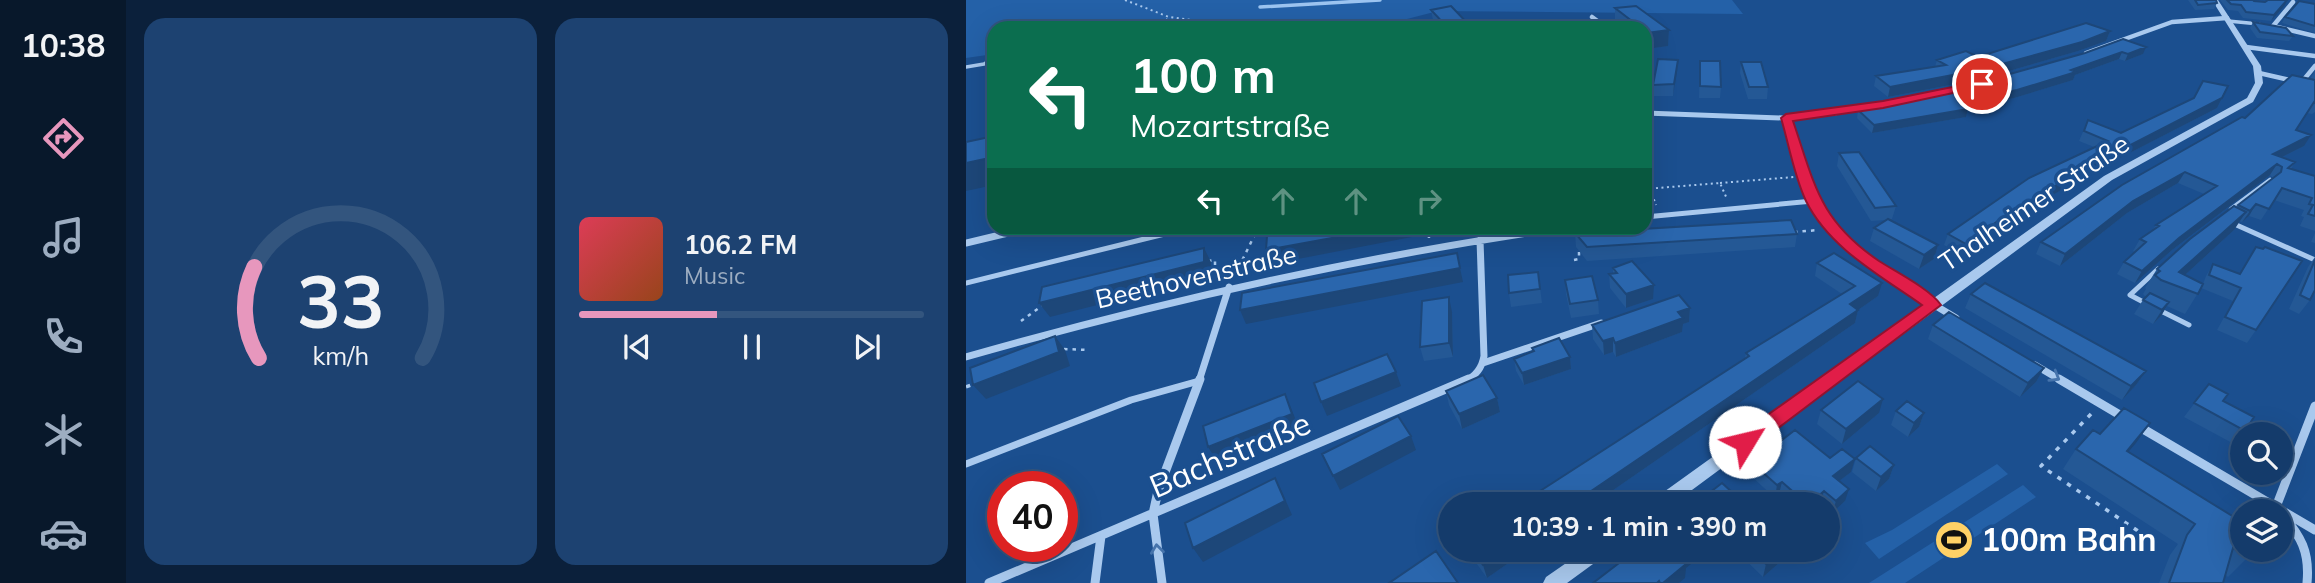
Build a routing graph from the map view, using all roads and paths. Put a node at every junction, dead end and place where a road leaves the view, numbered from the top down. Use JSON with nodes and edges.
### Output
{"nodes":[{"id":1,"x":1125,"y":0,"type":"edge"},
{"id":2,"x":2215,"y":0,"type":"edge"},
{"id":3,"x":2286,"y":0,"type":"edge"},
{"id":4,"x":2293,"y":2,"type":"edge"},
{"id":5,"x":2304,"y":4,"type":"edge"},
{"id":6,"x":1592,"y":17,"type":"dead end"},
{"id":7,"x":1164,"y":18,"type":"junction"},
{"id":8,"x":2228,"y":19,"type":"junction"},
{"id":9,"x":1168,"y":21,"type":"edge"},
{"id":10,"x":1191,"y":21,"type":"edge"},
{"id":11,"x":1597,"y":21,"type":"edge"},
{"id":12,"x":2273,"y":26,"type":"junction"},
{"id":13,"x":2315,"y":36,"type":"edge"},
{"id":14,"x":2246,"y":47,"type":"junction"},
{"id":15,"x":2080,"y":56,"type":"edge"},
{"id":16,"x":2315,"y":56,"type":"edge"},
{"id":17,"x":987,"y":62,"type":"edge"},
{"id":18,"x":2315,"y":65,"type":"edge"},
{"id":19,"x":966,"y":67,"type":"edge"},
{"id":20,"x":2259,"y":73,"type":"junction"},
{"id":21,"x":1914,"y":98,"type":"edge"},
{"id":22,"x":1652,"y":113,"type":"edge"},
{"id":23,"x":1786,"y":118,"type":"junction"},
{"id":24,"x":1805,"y":176,"type":"junction"},
{"id":25,"x":2270,"y":180,"type":"edge"},
{"id":26,"x":1720,"y":183,"type":"junction"},
{"id":27,"x":1652,"y":189,"type":"edge"},
{"id":28,"x":1652,"y":194,"type":"edge"},
{"id":29,"x":1813,"y":201,"type":"junction"},
{"id":30,"x":1732,"y":209,"type":"junction"},
{"id":31,"x":2230,"y":210,"type":"edge"},
{"id":32,"x":1660,"y":216,"type":"junction"},
{"id":33,"x":1652,"y":217,"type":"edge"},
{"id":34,"x":2220,"y":218,"type":"edge"},
{"id":35,"x":1833,"y":230,"type":"junction"},
{"id":36,"x":1784,"y":232,"type":"edge"},
{"id":37,"x":1000,"y":235,"type":"edge"},
{"id":38,"x":1161,"y":235,"type":"edge"},
{"id":39,"x":1255,"y":235,"type":"edge"},
{"id":40,"x":1514,"y":235,"type":"edge"},
{"id":41,"x":1480,"y":240,"type":"junction"},
{"id":42,"x":966,"y":243,"type":"edge"},
{"id":43,"x":1578,"y":245,"type":"edge"},
{"id":44,"x":1273,"y":249,"type":"edge"},
{"id":45,"x":1574,"y":260,"type":"dead end"},
{"id":46,"x":2315,"y":260,"type":"edge"},
{"id":47,"x":2166,"y":262,"type":"edge"},
{"id":48,"x":1201,"y":263,"type":"edge"},
{"id":49,"x":1267,"y":280,"type":"junction"},
{"id":50,"x":966,"y":283,"type":"edge"},
{"id":51,"x":1229,"y":287,"type":"junction"},
{"id":52,"x":1206,"y":293,"type":"junction"},
{"id":53,"x":1048,"y":302,"type":"edge"},
{"id":54,"x":1933,"y":305,"type":"junction"},
{"id":55,"x":1021,"y":321,"type":"dead end"},
{"id":56,"x":1607,"y":321,"type":"edge"},
{"id":57,"x":2189,"y":325,"type":"dead end"},
{"id":58,"x":1969,"y":326,"type":"edge"},
{"id":59,"x":1088,"y":350,"type":"dead end"},
{"id":60,"x":1055,"y":352,"type":"edge"},
{"id":61,"x":966,"y":357,"type":"edge"},
{"id":62,"x":2029,"y":361,"type":"edge"},
{"id":63,"x":1483,"y":363,"type":"junction"},
{"id":64,"x":1199,"y":381,"type":"junction"},
{"id":65,"x":978,"y":382,"type":"edge"},
{"id":66,"x":966,"y":387,"type":"edge"},
{"id":67,"x":2100,"y":404,"type":"junction"},
{"id":68,"x":2315,"y":406,"type":"edge"},
{"id":69,"x":966,"y":464,"type":"edge"},
{"id":70,"x":1676,"y":492,"type":"edge"},
{"id":71,"x":2260,"y":499,"type":"edge"},
{"id":72,"x":2282,"y":499,"type":"edge"},
{"id":73,"x":1153,"y":514,"type":"junction"},
{"id":74,"x":2293,"y":518,"type":"edge"},
{"id":75,"x":2293,"y":527,"type":"edge"},
{"id":76,"x":2315,"y":530,"type":"edge"},
{"id":77,"x":1101,"y":536,"type":"junction"},
{"id":78,"x":2162,"y":547,"type":"dead end"},
{"id":79,"x":1581,"y":562,"type":"edge"},
{"id":80,"x":989,"y":583,"type":"edge"},
{"id":81,"x":1095,"y":583,"type":"edge"},
{"id":82,"x":1162,"y":583,"type":"edge"},
{"id":83,"x":1552,"y":583,"type":"edge"},
{"id":84,"x":2306,"y":583,"type":"edge"}],
"edges":[{"from":1,"to":7,"type":"path"},
{"from":2,"to":8,"type":"street"},
{"from":3,"to":4,"type":"street"},
{"from":4,"to":5,"type":"street"},
{"from":4,"to":12,"type":"street"},
{"from":6,"to":11,"type":"street"},
{"from":7,"to":9,"type":"path"},
{"from":7,"to":10,"type":"path"},
{"from":8,"to":12,"type":"lane"},
{"from":8,"to":14,"type":"street"},
{"from":8,"to":15,"type":"street"},
{"from":12,"to":13,"type":"street"},
{"from":14,"to":16,"type":"street"},
{"from":14,"to":20,"type":"street"},
{"from":17,"to":19,"type":"lane"},
{"from":18,"to":20,"type":"street"},
{"from":20,"to":54,"type":"street","name":"Thalheimer Straße"},
{"from":21,"to":23,"type":"street"},
{"from":22,"to":23,"type":"street"},
{"from":23,"to":24,"type":"street"},
{"from":24,"to":26,"type":"path"},
{"from":24,"to":29,"type":"street"},
{"from":25,"to":31,"type":"lane"},
{"from":26,"to":27,"type":"path"},
{"from":26,"to":30,"type":"path"},
{"from":28,"to":32,"type":"path"},
{"from":29,"to":30,"type":"street"},
{"from":29,"to":35,"type":"street"},
{"from":30,"to":32,"type":"street"},
{"from":32,"to":33,"type":"street"},
{"from":34,"to":46,"type":"lane"},
{"from":35,"to":36,"type":"path"},
{"from":35,"to":54,"type":"street"},
{"from":37,"to":42,"type":"street"},
{"from":38,"to":50,"type":"lane"},
{"from":39,"to":51,"type":"path"},
{"from":40,"to":41,"type":"street","name":"Beethovenstraße"},
{"from":41,"to":49,"type":"street","name":"Beethovenstraße"},
{"from":41,"to":63,"type":"street"},
{"from":43,"to":45,"type":"path"},
{"from":44,"to":49,"type":"path"},
{"from":47,"to":57,"type":"lane"},
{"from":48,"to":52,"type":"path"},
{"from":49,"to":51,"type":"street","name":"Beethovenstraße"},
{"from":51,"to":52,"type":"street","name":"Beethovenstraße"},
{"from":51,"to":64,"type":"street"},
{"from":52,"to":61,"type":"street","name":"Beethovenstraße"},
{"from":53,"to":55,"type":"path"},
{"from":54,"to":58,"type":"street"},
{"from":54,"to":70,"type":"street","name":"Thalheimer Straße"},
{"from":56,"to":63,"type":"street","name":"Bachstraße"},
{"from":59,"to":60,"type":"path"},
{"from":62,"to":67,"type":"street","one_way":true},
{"from":63,"to":73,"type":"street","name":"Bachstraße"},
{"from":64,"to":69,"type":"lane"},
{"from":64,"to":73,"type":"street"},
{"from":65,"to":66,"type":"path"},
{"from":67,"to":71,"type":"street"},
{"from":67,"to":78,"type":"path"},
{"from":68,"to":72,"type":"street"},
{"from":73,"to":77,"type":"street","name":"Bachstraße"},
{"from":82,"to":73,"type":"street","one_way":true},
{"from":74,"to":76,"type":"street"},
{"from":75,"to":84,"type":"street"},
{"from":77,"to":80,"type":"street","name":"Bachstraße"},
{"from":77,"to":81,"type":"street"},
{"from":79,"to":83,"type":"street"}]}
